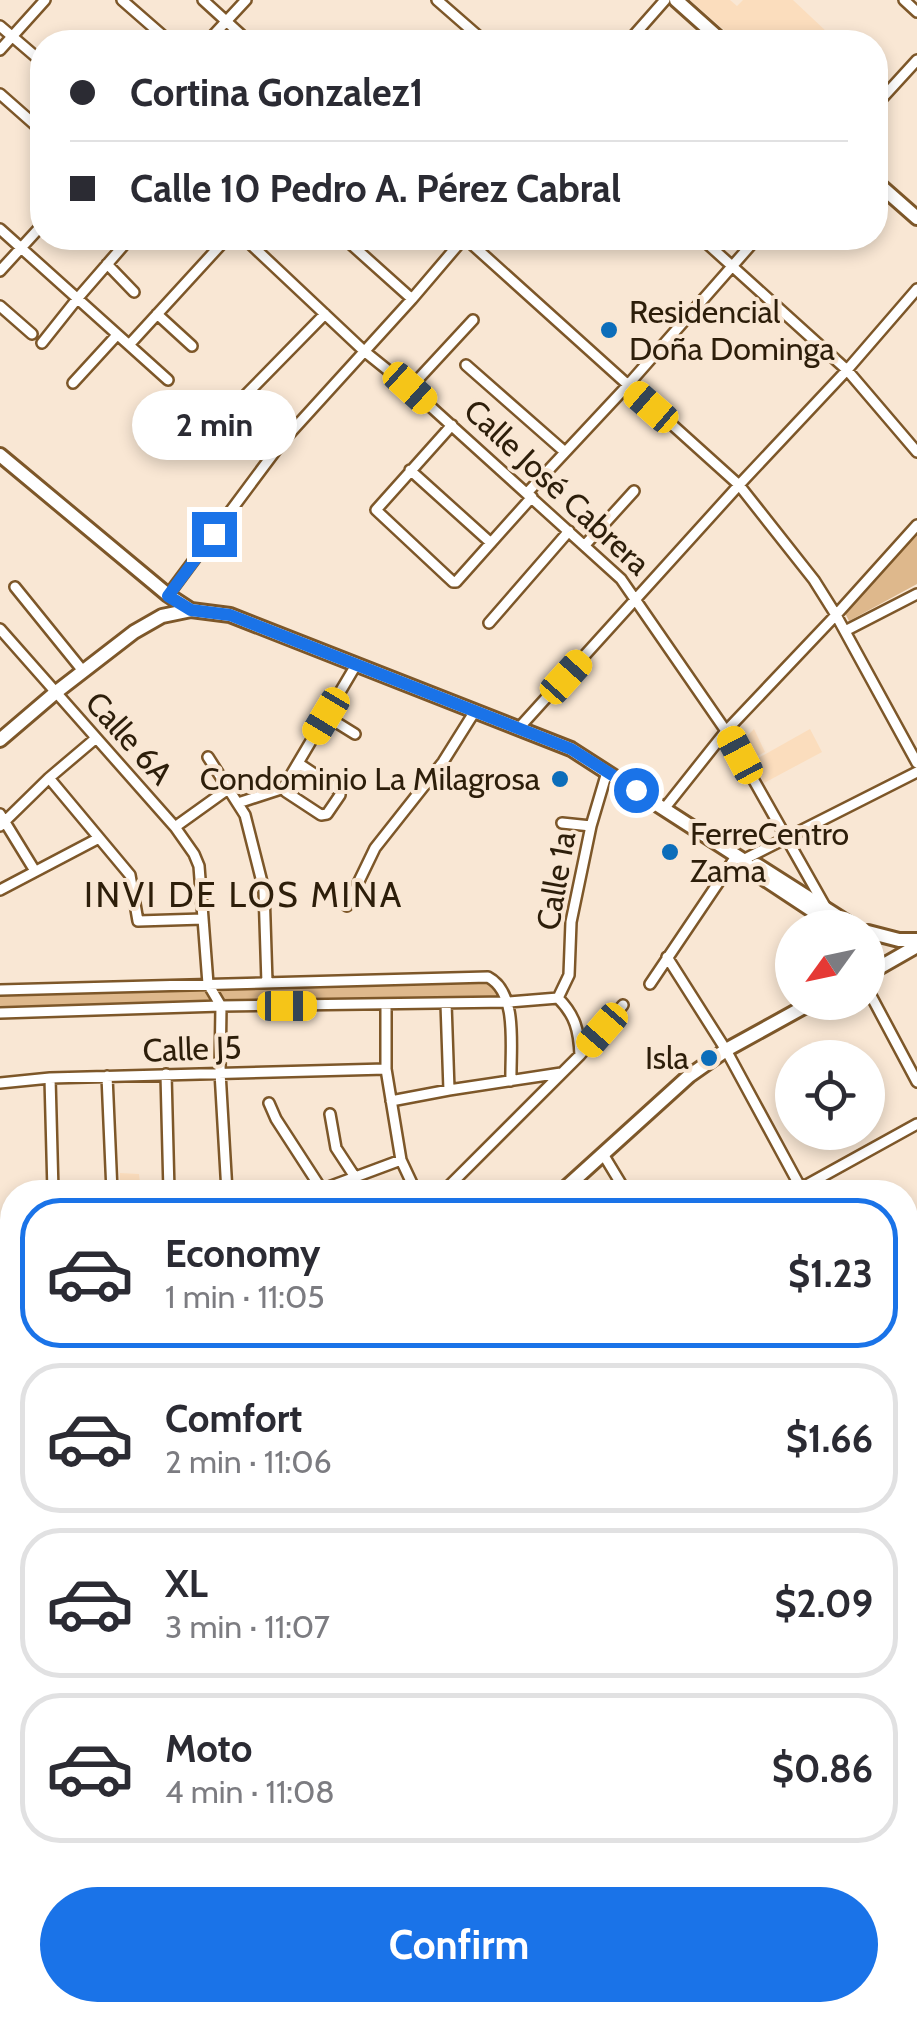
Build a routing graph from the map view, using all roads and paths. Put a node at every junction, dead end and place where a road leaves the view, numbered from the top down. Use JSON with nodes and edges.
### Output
{"nodes":[{"id":1,"x":44,"y":0,"type":"edge"},
{"id":2,"x":122,"y":0,"type":"edge"},
{"id":3,"x":202,"y":0,"type":"edge"},
{"id":4,"x":246,"y":0,"type":"edge"},
{"id":5,"x":437,"y":0,"type":"edge"},
{"id":6,"x":665,"y":0,"type":"edge"},
{"id":7,"x":676,"y":0,"type":"edge"},
{"id":8,"x":904,"y":0,"type":"edge"},
{"id":9,"x":917,"y":12,"type":"edge"},
{"id":10,"x":226,"y":22,"type":"junction"},
{"id":11,"x":0,"y":26,"type":"edge"},
{"id":12,"x":156,"y":30,"type":"edge"},
{"id":13,"x":218,"y":30,"type":"edge"},
{"id":14,"x":235,"y":30,"type":"edge"},
{"id":15,"x":472,"y":30,"type":"edge"},
{"id":16,"x":639,"y":30,"type":"edge"},
{"id":17,"x":709,"y":30,"type":"edge"},
{"id":18,"x":12,"y":36,"type":"junction"},
{"id":19,"x":0,"y":50,"type":"edge"},
{"id":20,"x":30,"y":52,"type":"edge"},
{"id":21,"x":917,"y":60,"type":"edge"},
{"id":22,"x":888,"y":92,"type":"edge"},
{"id":23,"x":0,"y":94,"type":"edge"},
{"id":24,"x":30,"y":120,"type":"edge"},
{"id":25,"x":888,"y":192,"type":"edge"},
{"id":26,"x":917,"y":218,"type":"edge"},
{"id":27,"x":0,"y":229,"type":"edge"},
{"id":28,"x":30,"y":238,"type":"edge"},
{"id":29,"x":21,"y":248,"type":"junction"},
{"id":30,"x":119,"y":250,"type":"edge"},
{"id":31,"x":216,"y":250,"type":"edge"},
{"id":32,"x":257,"y":250,"type":"edge"},
{"id":33,"x":358,"y":250,"type":"edge"},
{"id":34,"x":454,"y":250,"type":"edge"},
{"id":35,"x":477,"y":250,"type":"edge"},
{"id":36,"x":714,"y":250,"type":"edge"},
{"id":37,"x":746,"y":250,"type":"edge"},
{"id":38,"x":106,"y":264,"type":"junction"},
{"id":39,"x":732,"y":266,"type":"junction"},
{"id":40,"x":0,"y":272,"type":"edge"},
{"id":41,"x":917,"y":289,"type":"edge"},
{"id":42,"x":134,"y":292,"type":"dead end"},
{"id":43,"x":77,"y":298,"type":"junction"},
{"id":44,"x":412,"y":299,"type":"junction"},
{"id":45,"x":0,"y":306,"type":"edge"},
{"id":46,"x":156,"y":314,"type":"junction"},
{"id":47,"x":325,"y":314,"type":"junction"},
{"id":48,"x":474,"y":320,"type":"dead end"},
{"id":49,"x":32,"y":334,"type":"dead end"},
{"id":50,"x":117,"y":334,"type":"junction"},
{"id":51,"x":42,"y":344,"type":"dead end"},
{"id":52,"x":129,"y":345,"type":"junction"},
{"id":53,"x":192,"y":346,"type":"dead end"},
{"id":54,"x":364,"y":351,"type":"junction"},
{"id":55,"x":466,"y":365,"type":"dead end"},
{"id":56,"x":846,"y":370,"type":"junction"},
{"id":57,"x":168,"y":380,"type":"dead end"},
{"id":58,"x":72,"y":383,"type":"dead end"},
{"id":59,"x":627,"y":386,"type":"junction"},
{"id":60,"x":410,"y":388,"type":"junction"},
{"id":61,"x":230,"y":412,"type":"dead end"},
{"id":62,"x":452,"y":425,"type":"junction"},
{"id":63,"x":565,"y":452,"type":"junction"},
{"id":64,"x":917,"y":452,"type":"edge"},
{"id":65,"x":0,"y":455,"type":"edge"},
{"id":66,"x":410,"y":470,"type":"junction"},
{"id":67,"x":739,"y":485,"type":"junction"},
{"id":68,"x":634,"y":491,"type":"dead end"},
{"id":69,"x":530,"y":495,"type":"junction"},
{"id":70,"x":917,"y":524,"type":"edge"},
{"id":71,"x":570,"y":531,"type":"junction"},
{"id":72,"x":491,"y":544,"type":"junction"},
{"id":73,"x":585,"y":545,"type":"junction"},
{"id":74,"x":15,"y":587,"type":"dead end"},
{"id":75,"x":917,"y":594,"type":"edge"},
{"id":76,"x":168,"y":596,"type":"junction"},
{"id":77,"x":637,"y":599,"type":"junction"},
{"id":78,"x":191,"y":610,"type":"junction"},
{"id":79,"x":836,"y":615,"type":"junction"},
{"id":80,"x":489,"y":623,"type":"dead end"},
{"id":81,"x":0,"y":628,"type":"edge"},
{"id":82,"x":845,"y":631,"type":"junction"},
{"id":83,"x":356,"y":665,"type":"junction"},
{"id":84,"x":83,"y":671,"type":"junction"},
{"id":85,"x":55,"y":693,"type":"junction"},
{"id":86,"x":475,"y":712,"type":"junction"},
{"id":87,"x":326,"y":716,"type":"junction"},
{"id":88,"x":518,"y":729,"type":"junction"},
{"id":89,"x":726,"y":730,"type":"junction"},
{"id":90,"x":2,"y":733,"type":"edge"},
{"id":91,"x":355,"y":734,"type":"dead end"},
{"id":92,"x":95,"y":739,"type":"junction"},
{"id":93,"x":208,"y":757,"type":"dead end"},
{"id":94,"x":298,"y":763,"type":"junction"},
{"id":95,"x":917,"y":763,"type":"edge"},
{"id":96,"x":607,"y":772,"type":"junction"},
{"id":97,"x":917,"y":772,"type":"edge"},
{"id":98,"x":49,"y":778,"type":"junction"},
{"id":99,"x":284,"y":788,"type":"junction"},
{"id":100,"x":228,"y":789,"type":"junction"},
{"id":101,"x":238,"y":803,"type":"junction"},
{"id":102,"x":664,"y":809,"type":"junction"},
{"id":103,"x":2,"y":821,"type":"edge"},
{"id":104,"x":562,"y":823,"type":"dead end"},
{"id":105,"x":591,"y":826,"type":"junction"},
{"id":106,"x":174,"y":827,"type":"junction"},
{"id":107,"x":99,"y":838,"type":"junction"},
{"id":108,"x":786,"y":838,"type":"junction"},
{"id":109,"x":743,"y":860,"type":"junction"},
{"id":110,"x":35,"y":872,"type":"junction"},
{"id":111,"x":0,"y":890,"type":"edge"},
{"id":112,"x":346,"y":906,"type":"dead end"},
{"id":113,"x":826,"y":908,"type":"junction"},
{"id":114,"x":811,"y":910,"type":"edge"},
{"id":115,"x":829,"y":910,"type":"edge"},
{"id":116,"x":204,"y":918,"type":"junction"},
{"id":117,"x":885,"y":936,"type":"edge"},
{"id":118,"x":917,"y":943,"type":"edge"},
{"id":119,"x":667,"y":957,"type":"junction"},
{"id":120,"x":885,"y":963,"type":"edge"},
{"id":121,"x":267,"y":983,"type":"junction"},
{"id":122,"x":208,"y":984,"type":"junction"},
{"id":123,"x":650,"y":984,"type":"dead end"},
{"id":124,"x":0,"y":990,"type":"edge"},
{"id":125,"x":558,"y":998,"type":"junction"},
{"id":126,"x":509,"y":1002,"type":"junction"},
{"id":127,"x":446,"y":1003,"type":"junction"},
{"id":128,"x":386,"y":1005,"type":"junction"},
{"id":129,"x":624,"y":1005,"type":"dead end"},
{"id":130,"x":221,"y":1006,"type":"junction"},
{"id":131,"x":0,"y":1014,"type":"edge"},
{"id":132,"x":780,"y":1020,"type":"edge"},
{"id":133,"x":884,"y":1020,"type":"edge"},
{"id":134,"x":726,"y":1050,"type":"junction"},
{"id":135,"x":580,"y":1055,"type":"junction"},
{"id":136,"x":386,"y":1070,"type":"junction"},
{"id":137,"x":220,"y":1072,"type":"junction"},
{"id":138,"x":562,"y":1073,"type":"junction"},
{"id":139,"x":166,"y":1074,"type":"junction"},
{"id":140,"x":107,"y":1076,"type":"junction"},
{"id":141,"x":50,"y":1078,"type":"junction"},
{"id":142,"x":511,"y":1080,"type":"junction"},
{"id":143,"x":917,"y":1082,"type":"edge"},
{"id":144,"x":0,"y":1083,"type":"edge"},
{"id":145,"x":449,"y":1090,"type":"junction"},
{"id":146,"x":391,"y":1101,"type":"junction"},
{"id":147,"x":269,"y":1103,"type":"dead end"},
{"id":148,"x":330,"y":1114,"type":"dead end"},
{"id":149,"x":917,"y":1124,"type":"edge"},
{"id":150,"x":603,"y":1154,"type":"junction"},
{"id":151,"x":401,"y":1160,"type":"junction"},
{"id":152,"x":355,"y":1177,"type":"junction"},
{"id":153,"x":54,"y":1180,"type":"edge"},
{"id":154,"x":111,"y":1180,"type":"edge"},
{"id":155,"x":169,"y":1180,"type":"edge"},
{"id":156,"x":226,"y":1180,"type":"edge"},
{"id":157,"x":311,"y":1180,"type":"edge"},
{"id":158,"x":347,"y":1180,"type":"edge"},
{"id":159,"x":410,"y":1180,"type":"edge"},
{"id":160,"x":455,"y":1180,"type":"edge"},
{"id":161,"x":574,"y":1180,"type":"edge"},
{"id":162,"x":619,"y":1180,"type":"edge"},
{"id":163,"x":793,"y":1180,"type":"edge"},
{"id":164,"x":818,"y":1180,"type":"edge"},
{"id":165,"x":0,"y":1246,"type":"edge"},
{"id":166,"x":0,"y":1266,"type":"edge"}],
"edges":[{"from":1,"to":18,"type":"street"},
{"from":2,"to":12,"type":"street"},
{"from":3,"to":10,"type":"street"},
{"from":4,"to":10,"type":"street"},
{"from":5,"to":15,"type":"street"},
{"from":6,"to":16,"type":"street"},
{"from":7,"to":17,"type":"main road"},
{"from":8,"to":9,"type":"street"},
{"from":10,"to":13,"type":"street"},
{"from":10,"to":14,"type":"street"},
{"from":11,"to":18,"type":"street"},
{"from":18,"to":19,"type":"street"},
{"from":18,"to":20,"type":"street"},
{"from":21,"to":22,"type":"street"},
{"from":23,"to":24,"type":"street"},
{"from":25,"to":26,"type":"main road"},
{"from":27,"to":29,"type":"street"},
{"from":28,"to":29,"type":"street"},
{"from":29,"to":40,"type":"street"},
{"from":29,"to":43,"type":"street"},
{"from":30,"to":38,"type":"street"},
{"from":31,"to":46,"type":"street"},
{"from":32,"to":47,"type":"street","name":"Calle José Cabrera"},
{"from":33,"to":44,"type":"street"},
{"from":34,"to":44,"type":"street"},
{"from":35,"to":59,"type":"street"},
{"from":36,"to":39,"type":"street"},
{"from":37,"to":39,"type":"street"},
{"from":38,"to":42,"type":"street"},
{"from":38,"to":43,"type":"street"},
{"from":39,"to":56,"type":"street"},
{"from":39,"to":59,"type":"street"},
{"from":41,"to":56,"type":"street"},
{"from":43,"to":50,"type":"street"},
{"from":43,"to":51,"type":"street"},
{"from":44,"to":54,"type":"street"},
{"from":45,"to":49,"type":"street"},
{"from":46,"to":52,"type":"street"},
{"from":46,"to":53,"type":"street"},
{"from":47,"to":54,"type":"street","name":"Calle José Cabrera"},
{"from":47,"to":61,"type":"street"},
{"from":48,"to":60,"type":"street"},
{"from":50,"to":52,"type":"street"},
{"from":50,"to":58,"type":"street"},
{"from":52,"to":57,"type":"street"},
{"from":54,"to":60,"type":"street","name":"Calle José Cabrera"},
{"from":54,"to":76,"type":"street"},
{"from":55,"to":63,"type":"street"},
{"from":56,"to":64,"type":"street"},
{"from":56,"to":67,"type":"street"},
{"from":59,"to":63,"type":"street"},
{"from":59,"to":67,"type":"street"},
{"from":60,"to":62,"type":"street","name":"Calle José Cabrera"},
{"from":62,"to":66,"type":"street"},
{"from":62,"to":69,"type":"street","name":"Calle José Cabrera"},
{"from":63,"to":69,"type":"street"},
{"from":65,"to":76,"type":"main road"},
{"from":66,"to":72,"type":"street"},
{"from":66,"to":72,"type":"street"},
{"from":67,"to":77,"type":"street"},
{"from":67,"to":79,"type":"street"},
{"from":68,"to":73,"type":"street"},
{"from":69,"to":71,"type":"street","name":"Calle José Cabrera"},
{"from":69,"to":72,"type":"street"},
{"from":70,"to":79,"type":"street"},
{"from":71,"to":73,"type":"street","name":"Calle José Cabrera"},
{"from":71,"to":80,"type":"street"},
{"from":73,"to":77,"type":"street","name":"Calle José Cabrera"},
{"from":74,"to":84,"type":"street"},
{"from":75,"to":82,"type":"street"},
{"from":76,"to":78,"type":"main road"},
{"from":77,"to":88,"type":"street"},
{"from":77,"to":89,"type":"street","name":"Calle José Cabrera"},
{"from":78,"to":83,"type":"main road"},
{"from":78,"to":84,"type":"main road"},
{"from":79,"to":82,"type":"street"},
{"from":79,"to":89,"type":"street"},
{"from":81,"to":85,"type":"street","name":"Calle 6A"},
{"from":82,"to":95,"type":"street"},
{"from":83,"to":86,"type":"main road"},
{"from":83,"to":87,"type":"street"},
{"from":84,"to":85,"type":"main road"},
{"from":85,"to":90,"type":"main road"},
{"from":85,"to":92,"type":"street","name":"Calle 6A"},
{"from":86,"to":88,"type":"main road"},
{"from":86,"to":112,"type":"street"},
{"from":87,"to":91,"type":"street"},
{"from":87,"to":94,"type":"street"},
{"from":88,"to":96,"type":"main road"},
{"from":89,"to":102,"type":"street"},
{"from":89,"to":108,"type":"street","name":"Calle José Cabrera"},
{"from":92,"to":98,"type":"street"},
{"from":92,"to":106,"type":"street","name":"Calle 6A"},
{"from":93,"to":100,"type":"street"},
{"from":94,"to":99,"type":"street"},
{"from":94,"to":99,"type":"street"},
{"from":96,"to":102,"type":"main road"},
{"from":96,"to":105,"type":"street","name":"Calle 1a"},
{"from":97,"to":108,"type":"street"},
{"from":98,"to":103,"type":"street"},
{"from":98,"to":107,"type":"street"},
{"from":99,"to":101,"type":"street"},
{"from":100,"to":101,"type":"street"},
{"from":100,"to":106,"type":"street"},
{"from":101,"to":121,"type":"street"},
{"from":102,"to":109,"type":"main road"},
{"from":103,"to":110,"type":"street"},
{"from":104,"to":105,"type":"street"},
{"from":105,"to":125,"type":"street","name":"Calle 1a"},
{"from":106,"to":116,"type":"street","name":"Calle 6A"},
{"from":107,"to":110,"type":"street"},
{"from":107,"to":116,"type":"street"},
{"from":108,"to":109,"type":"street"},
{"from":108,"to":113,"type":"street","name":"Calle José Cabrera"},
{"from":109,"to":113,"type":"main road"},
{"from":109,"to":114,"type":"main road"},
{"from":109,"to":119,"type":"street"},
{"from":110,"to":111,"type":"street"},
{"from":113,"to":115,"type":"main road"},
{"from":116,"to":122,"type":"street","name":"Calle 6A"},
{"from":117,"to":118,"type":"main road"},
{"from":118,"to":120,"type":"main road"},
{"from":119,"to":123,"type":"street"},
{"from":119,"to":134,"type":"street"},
{"from":121,"to":122,"type":"street"},
{"from":121,"to":126,"type":"street"},
{"from":122,"to":124,"type":"street"},
{"from":122,"to":130,"type":"street","name":"Calle 6A"},
{"from":125,"to":126,"type":"street"},
{"from":125,"to":135,"type":"street"},
{"from":126,"to":127,"type":"street"},
{"from":126,"to":142,"type":"street"},
{"from":127,"to":128,"type":"street"},
{"from":127,"to":145,"type":"street"},
{"from":128,"to":130,"type":"street"},
{"from":128,"to":136,"type":"street"},
{"from":129,"to":135,"type":"street"},
{"from":130,"to":131,"type":"street"},
{"from":130,"to":137,"type":"street"},
{"from":132,"to":134,"type":"main road"},
{"from":133,"to":143,"type":"street"},
{"from":134,"to":150,"type":"main road"},
{"from":134,"to":163,"type":"street"},
{"from":135,"to":138,"type":"street"},
{"from":136,"to":137,"type":"street","name":"Calle J5"},
{"from":136,"to":146,"type":"street"},
{"from":137,"to":139,"type":"street","name":"Calle J5"},
{"from":137,"to":156,"type":"street"},
{"from":138,"to":142,"type":"street"},
{"from":138,"to":160,"type":"street"},
{"from":139,"to":140,"type":"street","name":"Calle J5"},
{"from":139,"to":155,"type":"street"},
{"from":140,"to":141,"type":"street","name":"Calle J5"},
{"from":140,"to":154,"type":"street"},
{"from":141,"to":144,"type":"street","name":"Calle J5"},
{"from":141,"to":153,"type":"street"},
{"from":142,"to":145,"type":"street"},
{"from":145,"to":146,"type":"street"},
{"from":146,"to":151,"type":"street"},
{"from":147,"to":157,"type":"street"},
{"from":148,"to":152,"type":"street"},
{"from":149,"to":164,"type":"street"},
{"from":150,"to":161,"type":"main road"},
{"from":150,"to":162,"type":"street"},
{"from":151,"to":152,"type":"street"},
{"from":151,"to":159,"type":"street"},
{"from":152,"to":158,"type":"street"},
{"from":165,"to":166,"type":"street"}]}
